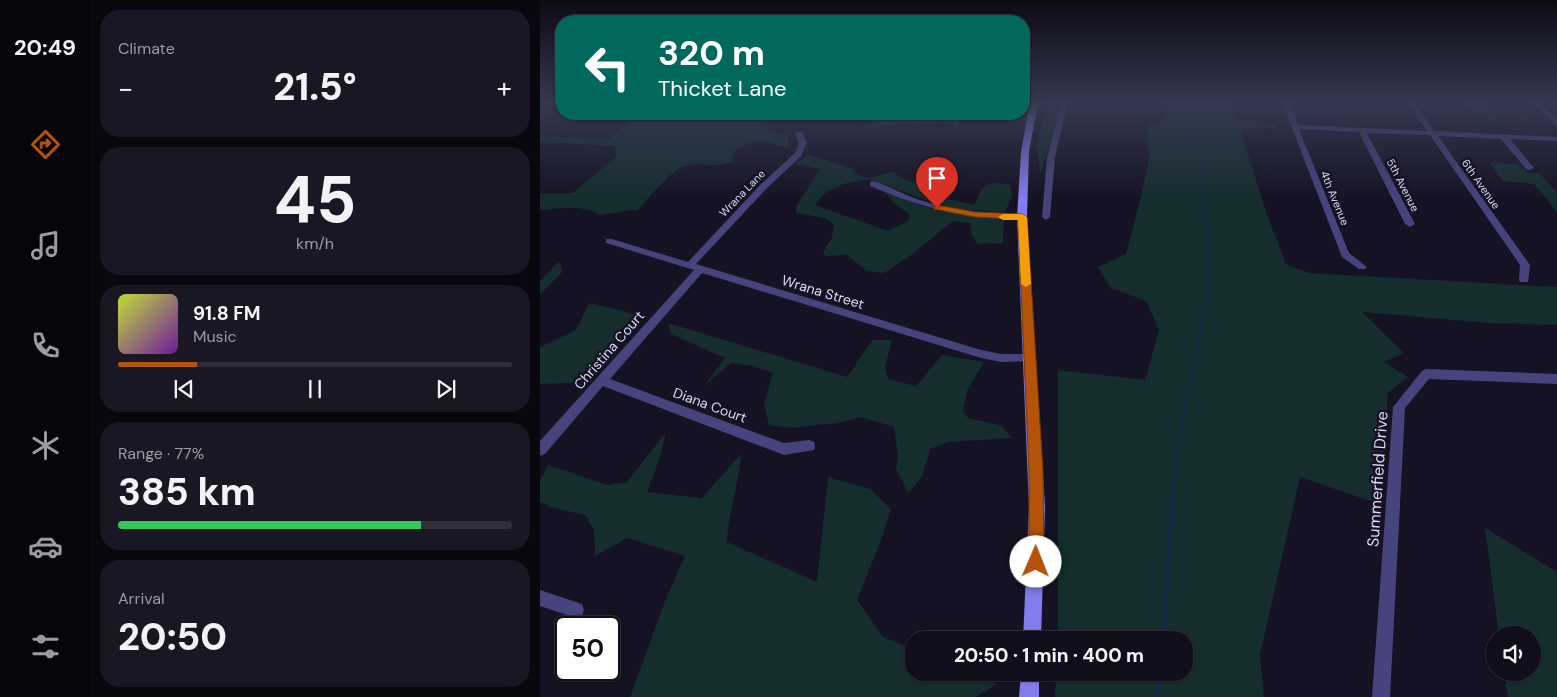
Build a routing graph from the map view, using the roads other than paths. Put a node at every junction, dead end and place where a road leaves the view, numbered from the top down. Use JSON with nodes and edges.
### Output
{"nodes":[{"id":1,"x":799,"y":134,"type":"dead end"},
{"id":2,"x":1432,"y":134,"type":"edge"},
{"id":3,"x":1028,"y":135,"type":"edge"},
{"id":4,"x":1057,"y":135,"type":"edge"},
{"id":5,"x":1297,"y":135,"type":"edge"},
{"id":6,"x":1364,"y":135,"type":"edge"},
{"id":7,"x":1451,"y":135,"type":"edge"},
{"id":8,"x":1503,"y":136,"type":"junction"},
{"id":9,"x":1557,"y":139,"type":"edge"},
{"id":10,"x":1530,"y":168,"type":"dead end"},
{"id":11,"x":872,"y":184,"type":"dead end"},
{"id":12,"x":1022,"y":217,"type":"junction"},
{"id":13,"x":1046,"y":217,"type":"dead end"},
{"id":14,"x":1410,"y":224,"type":"dead end"},
{"id":15,"x":609,"y":241,"type":"dead end"},
{"id":16,"x":694,"y":267,"type":"junction"},
{"id":17,"x":1362,"y":267,"type":"dead end"},
{"id":18,"x":1524,"y":280,"type":"dead end"},
{"id":19,"x":1030,"y":358,"type":"junction"},
{"id":20,"x":1556,"y":380,"type":"edge"},
{"id":21,"x":602,"y":381,"type":"junction"},
{"id":22,"x":809,"y":446,"type":"dead end"},
{"id":23,"x":540,"y":450,"type":"edge"},
{"id":24,"x":540,"y":598,"type":"edge"},
{"id":25,"x":576,"y":610,"type":"dead end"},
{"id":26,"x":1032,"y":631,"type":"edge"},
{"id":27,"x":1029,"y":681,"type":"edge"},
{"id":28,"x":1028,"y":697,"type":"edge"},
{"id":29,"x":1381,"y":697,"type":"edge"}],
"edges":[{"from":1,"to":16,"type":"street","name":"Wrana Lane"},
{"from":2,"to":18,"type":"street","name":"6th Avenue"},
{"from":3,"to":12,"type":"main road"},
{"from":4,"to":13,"type":"street"},
{"from":5,"to":17,"type":"street","name":"4th Avenue"},
{"from":6,"to":14,"type":"street","name":"5th Avenue"},
{"from":7,"to":8,"type":"street"},
{"from":8,"to":9,"type":"street"},
{"from":8,"to":10,"type":"street"},
{"from":11,"to":12,"type":"street"},
{"from":12,"to":19,"type":"main road"},
{"from":15,"to":16,"type":"street","name":"Wrana Street"},
{"from":16,"to":19,"type":"street","name":"Wrana Street"},
{"from":16,"to":21,"type":"street","name":"Christina Court"},
{"from":19,"to":26,"type":"main road"},
{"from":20,"to":29,"type":"street","name":"Summerfield Drive"},
{"from":21,"to":22,"type":"street","name":"Diana Court"},
{"from":21,"to":23,"type":"street","name":"Christina Court"},
{"from":24,"to":25,"type":"street"},
{"from":27,"to":28,"type":"main road"}]}
